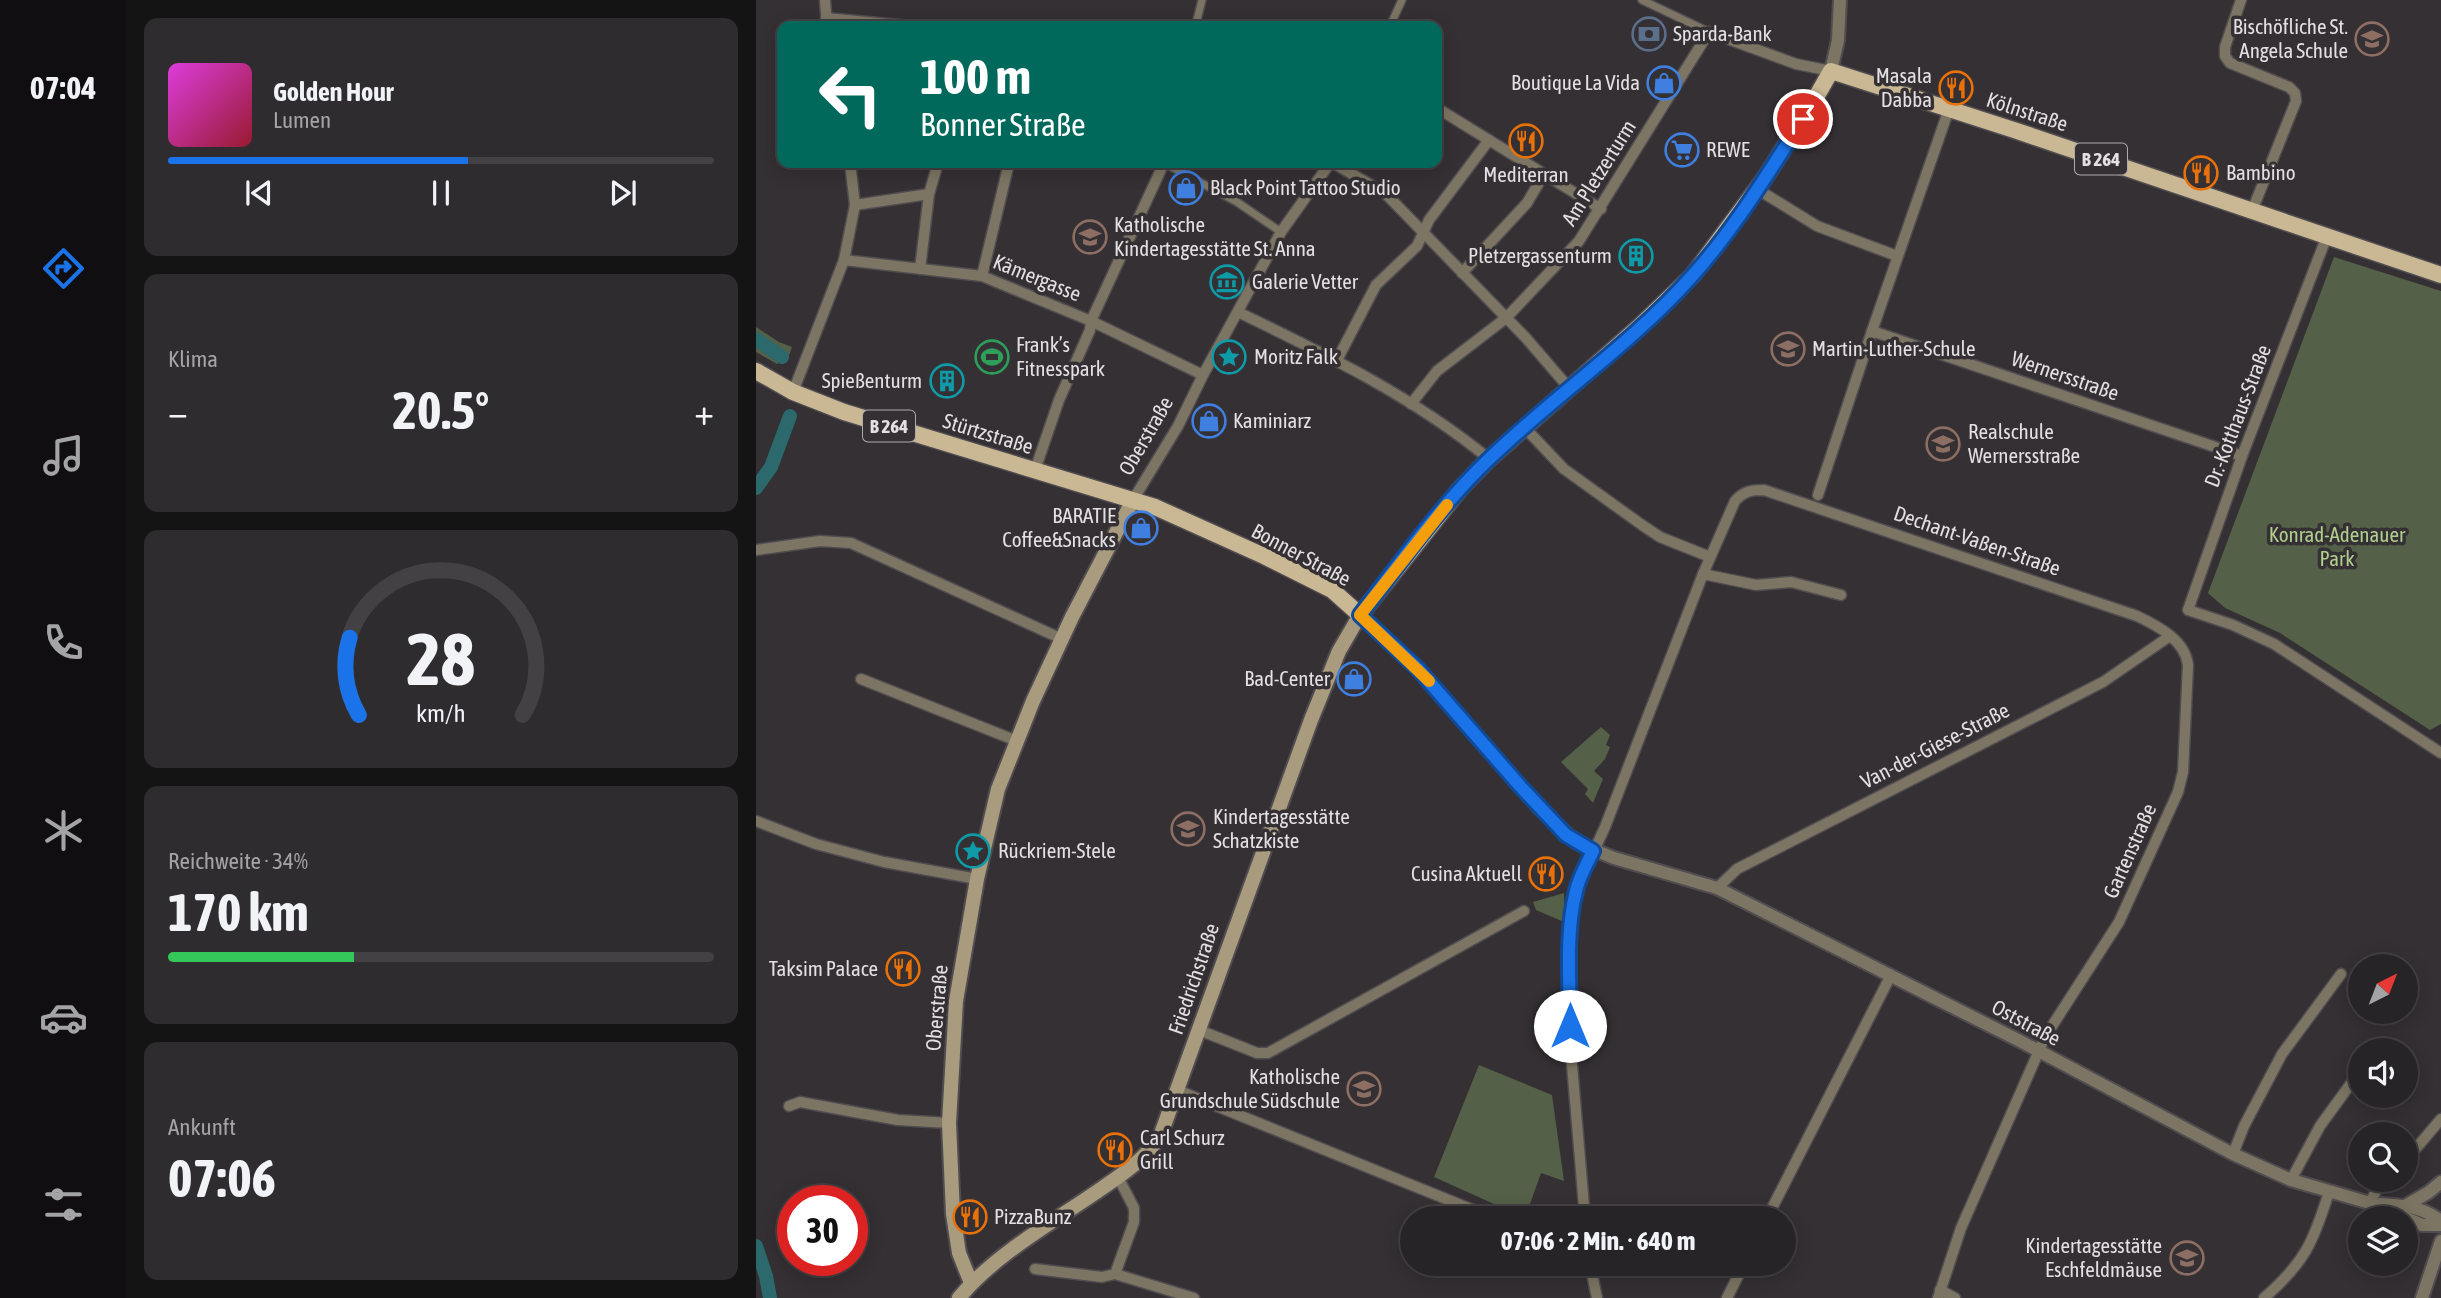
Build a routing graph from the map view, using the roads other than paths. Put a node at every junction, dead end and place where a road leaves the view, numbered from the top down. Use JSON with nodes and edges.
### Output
{"nodes":[{"id":1,"x":825,"y":0,"type":"edge"},
{"id":2,"x":1202,"y":0,"type":"edge"},
{"id":3,"x":1402,"y":0,"type":"edge"},
{"id":4,"x":1642,"y":0,"type":"edge"},
{"id":5,"x":1840,"y":0,"type":"edge"},
{"id":6,"x":2241,"y":0,"type":"edge"},
{"id":7,"x":827,"y":21,"type":"edge"},
{"id":8,"x":1197,"y":21,"type":"edge"},
{"id":9,"x":1392,"y":21,"type":"edge"},
{"id":10,"x":1709,"y":32,"type":"junction"},
{"id":11,"x":1831,"y":71,"type":"junction"},
{"id":12,"x":1949,"y":109,"type":"junction"},
{"id":13,"x":1442,"y":111,"type":"edge"},
{"id":14,"x":1489,"y":140,"type":"junction"},
{"id":15,"x":851,"y":168,"type":"edge"},
{"id":16,"x":937,"y":168,"type":"edge"},
{"id":17,"x":1008,"y":168,"type":"edge"},
{"id":18,"x":1162,"y":168,"type":"edge"},
{"id":19,"x":1174,"y":168,"type":"edge"},
{"id":20,"x":1327,"y":168,"type":"edge"},
{"id":21,"x":1340,"y":168,"type":"edge"},
{"id":22,"x":1544,"y":174,"type":"junction"},
{"id":23,"x":1757,"y":189,"type":"junction"},
{"id":24,"x":929,"y":194,"type":"junction"},
{"id":25,"x":855,"y":205,"type":"junction"},
{"id":26,"x":1601,"y":209,"type":"junction"},
{"id":27,"x":2252,"y":211,"type":"junction"},
{"id":28,"x":1423,"y":231,"type":"junction"},
{"id":29,"x":1281,"y":232,"type":"junction"},
{"id":30,"x":2327,"y":236,"type":"junction"},
{"id":31,"x":1897,"y":256,"type":"junction"},
{"id":32,"x":844,"y":260,"type":"junction"},
{"id":33,"x":920,"y":270,"type":"junction"},
{"id":34,"x":1462,"y":273,"type":"junction"},
{"id":35,"x":2441,"y":275,"type":"edge"},
{"id":36,"x":982,"y":276,"type":"junction"},
{"id":37,"x":1238,"y":312,"type":"junction"},
{"id":38,"x":1506,"y":318,"type":"junction"},
{"id":39,"x":1091,"y":321,"type":"junction"},
{"id":40,"x":1872,"y":331,"type":"junction"},
{"id":41,"x":1338,"y":359,"type":"junction"},
{"id":42,"x":756,"y":371,"type":"edge"},
{"id":43,"x":1203,"y":374,"type":"junction"},
{"id":44,"x":1569,"y":388,"type":"junction"},
{"id":45,"x":793,"y":392,"type":"junction"},
{"id":46,"x":1411,"y":404,"type":"junction"},
{"id":47,"x":1525,"y":428,"type":"junction"},
{"id":48,"x":2242,"y":456,"type":"junction"},
{"id":49,"x":1489,"y":459,"type":"junction"},
{"id":50,"x":1035,"y":470,"type":"junction"},
{"id":51,"x":1818,"y":495,"type":"dead end"},
{"id":52,"x":1133,"y":500,"type":"junction"},
{"id":53,"x":756,"y":550,"type":"edge"},
{"id":54,"x":1710,"y":556,"type":"junction"},
{"id":55,"x":1703,"y":574,"type":"junction"},
{"id":56,"x":1842,"y":594,"type":"dead end"},
{"id":57,"x":1360,"y":615,"type":"junction"},
{"id":58,"x":2170,"y":636,"type":"junction"},
{"id":59,"x":1062,"y":639,"type":"junction"},
{"id":60,"x":2181,"y":646,"type":"joint"},
{"id":61,"x":861,"y":679,"type":"dead end"},
{"id":62,"x":1017,"y":741,"type":"junction"},
{"id":63,"x":2440,"y":748,"type":"edge"},
{"id":64,"x":756,"y":821,"type":"edge"},
{"id":65,"x":1593,"y":851,"type":"junction"},
{"id":66,"x":977,"y":880,"type":"junction"},
{"id":67,"x":1717,"y":888,"type":"junction"},
{"id":68,"x":1524,"y":911,"type":"dead end"},
{"id":69,"x":1891,"y":975,"type":"junction"},
{"id":70,"x":2341,"y":975,"type":"dead end"},
{"id":71,"x":1199,"y":1030,"type":"junction"},
{"id":72,"x":2039,"y":1052,"type":"junction"},
{"id":73,"x":2348,"y":1088,"type":"edge"},
{"id":74,"x":1177,"y":1090,"type":"junction"},
{"id":75,"x":789,"y":1106,"type":"dead end"},
{"id":76,"x":2441,"y":1119,"type":"edge"},
{"id":77,"x":949,"y":1123,"type":"junction"},
{"id":78,"x":2418,"y":1146,"type":"edge"},
{"id":79,"x":2233,"y":1154,"type":"junction"},
{"id":80,"x":1118,"y":1177,"type":"junction"},
{"id":81,"x":2291,"y":1180,"type":"junction"},
{"id":82,"x":2441,"y":1182,"type":"edge"},
{"id":83,"x":2329,"y":1192,"type":"junction"},
{"id":84,"x":2376,"y":1192,"type":"edge"},
{"id":85,"x":2370,"y":1203,"type":"junction"},
{"id":86,"x":1463,"y":1206,"type":"edge"},
{"id":87,"x":1584,"y":1206,"type":"edge"},
{"id":88,"x":1773,"y":1206,"type":"edge"},
{"id":89,"x":2380,"y":1206,"type":"edge"},
{"id":90,"x":2415,"y":1206,"type":"edge"},
{"id":91,"x":2418,"y":1222,"type":"edge"},
{"id":92,"x":2441,"y":1223,"type":"edge"},
{"id":93,"x":2441,"y":1241,"type":"edge"},
{"id":94,"x":1035,"y":1269,"type":"dead end"},
{"id":95,"x":1115,"y":1274,"type":"junction"},
{"id":96,"x":1592,"y":1276,"type":"edge"},
{"id":97,"x":1738,"y":1276,"type":"edge"},
{"id":98,"x":971,"y":1283,"type":"junction"},
{"id":99,"x":1939,"y":1294,"type":"edge"},
{"id":100,"x":959,"y":1298,"type":"edge"},
{"id":101,"x":975,"y":1298,"type":"edge"},
{"id":102,"x":1194,"y":1298,"type":"edge"},
{"id":103,"x":1597,"y":1298,"type":"edge"},
{"id":104,"x":1727,"y":1298,"type":"edge"},
{"id":105,"x":1955,"y":1298,"type":"edge"},
{"id":106,"x":2264,"y":1298,"type":"edge"},
{"id":107,"x":2422,"y":1298,"type":"edge"}],
"edges":[{"from":1,"to":7,"type":"street"},
{"from":2,"to":8,"type":"street"},
{"from":3,"to":9,"type":"street"},
{"from":4,"to":10,"type":"street","name":"Kölnstraße"},
{"from":5,"to":11,"type":"street"},
{"from":6,"to":27,"type":"street"},
{"from":10,"to":11,"type":"street","name":"Kölnstraße"},
{"from":10,"to":26,"type":"street","name":"Am Pletzerturm"},
{"from":11,"to":12,"type":"main road","name":"Kölnstraße","number":"B 264"},
{"from":11,"to":23,"type":"main road"},
{"from":12,"to":27,"type":"main road","name":"Kölnstraße","number":"B 264"},
{"from":12,"to":31,"type":"street"},
{"from":13,"to":14,"type":"street"},
{"from":14,"to":22,"type":"street"},
{"from":14,"to":28,"type":"street"},
{"from":15,"to":25,"type":"street"},
{"from":16,"to":24,"type":"street"},
{"from":17,"to":36,"type":"street"},
{"from":18,"to":39,"type":"street"},
{"from":19,"to":29,"type":"street"},
{"from":20,"to":29,"type":"street","name":"Oberstraße"},
{"from":21,"to":28,"type":"street"},
{"from":22,"to":26,"type":"street"},
{"from":22,"to":34,"type":"street"},
{"from":23,"to":31,"type":"street"},
{"from":23,"to":44,"type":"main road"},
{"from":24,"to":25,"type":"street"},
{"from":24,"to":33,"type":"street"},
{"from":25,"to":32,"type":"street"},
{"from":26,"to":38,"type":"street","name":"Am Pletzerturm"},
{"from":27,"to":30,"type":"main road","name":"Kölnstraße","number":"B 264"},
{"from":28,"to":34,"type":"street"},
{"from":28,"to":41,"type":"street"},
{"from":29,"to":37,"type":"street","name":"Oberstraße"},
{"from":30,"to":35,"type":"main road","name":"Kölnstraße","number":"B 264"},
{"from":30,"to":48,"type":"street","name":"Dr.-Kotthaus-Straße"},
{"from":31,"to":40,"type":"street"},
{"from":32,"to":33,"type":"street","name":"Kämergasse"},
{"from":32,"to":45,"type":"street"},
{"from":33,"to":36,"type":"street","name":"Kämergasse"},
{"from":34,"to":38,"type":"street"},
{"from":36,"to":39,"type":"street","name":"Kämergasse"},
{"from":37,"to":41,"type":"street"},
{"from":37,"to":43,"type":"street","name":"Oberstraße"},
{"from":38,"to":44,"type":"street"},
{"from":38,"to":46,"type":"street","name":"Am Pletzerturm"},
{"from":39,"to":43,"type":"street","name":"Kämergasse"},
{"from":39,"to":50,"type":"street"},
{"from":40,"to":48,"type":"street","name":"Wernersstraße"},
{"from":40,"to":51,"type":"street"},
{"from":41,"to":46,"type":"street"},
{"from":42,"to":45,"type":"main road","name":"Stürtzstraße","number":"B 264"},
{"from":43,"to":52,"type":"street","name":"Oberstraße"},
{"from":44,"to":47,"type":"main road"},
{"from":45,"to":50,"type":"main road","name":"Stürtzstraße","number":"B 264"},
{"from":46,"to":49,"type":"street"},
{"from":47,"to":49,"type":"main road"},
{"from":47,"to":54,"type":"street"},
{"from":48,"to":63,"type":"street","name":"Dr.-Kotthaus-Straße"},
{"from":49,"to":57,"type":"main road"},
{"from":50,"to":52,"type":"main road","name":"Stürtzstraße","number":"B 264"},
{"from":52,"to":57,"type":"main road","name":"Bonner Straße","number":"B 264"},
{"from":52,"to":59,"type":"main road","name":"Oberstraße"},
{"from":53,"to":59,"type":"street"},
{"from":54,"to":55,"type":"street"},
{"from":54,"to":58,"type":"street","name":"Dechant-Vaßen-Straße"},
{"from":55,"to":56,"type":"street"},
{"from":55,"to":65,"type":"street"},
{"from":57,"to":65,"type":"street","name":"Bonner Straße"},
{"from":57,"to":71,"type":"main road","name":"Friedrichstraße"},
{"from":58,"to":60,"type":"street","name":"Dechant-Vaßen-Straße"},
{"from":58,"to":67,"type":"street","name":"Van-der-Giese-Straße"},
{"from":59,"to":62,"type":"main road","name":"Oberstraße"},
{"from":60,"to":72,"type":"street","name":"Gartenstraße"},
{"from":61,"to":62,"type":"street"},
{"from":62,"to":66,"type":"main road","name":"Oberstraße"},
{"from":64,"to":66,"type":"street"},
{"from":65,"to":67,"type":"street","name":"Oststraße"},
{"from":65,"to":87,"type":"street"},
{"from":66,"to":77,"type":"main road","name":"Oberstraße"},
{"from":67,"to":69,"type":"street","name":"Oststraße"},
{"from":68,"to":71,"type":"street"},
{"from":69,"to":72,"type":"street","name":"Oststraße"},
{"from":69,"to":88,"type":"street"},
{"from":70,"to":79,"type":"street"},
{"from":71,"to":74,"type":"main road","name":"Friedrichstraße"},
{"from":72,"to":79,"type":"street","name":"Oststraße"},
{"from":72,"to":99,"type":"street","name":"Gartenstraße"},
{"from":73,"to":81,"type":"street"},
{"from":74,"to":80,"type":"main road","name":"Friedrichstraße"},
{"from":74,"to":86,"type":"street"},
{"from":75,"to":77,"type":"street"},
{"from":76,"to":78,"type":"street"},
{"from":77,"to":98,"type":"main road","name":"Oberstraße"},
{"from":79,"to":81,"type":"street","name":"Oststraße"},
{"from":80,"to":95,"type":"street"},
{"from":80,"to":98,"type":"main road","name":"Friedrichstraße"},
{"from":81,"to":83,"type":"street","name":"Oststraße"},
{"from":82,"to":90,"type":"street"},
{"from":83,"to":85,"type":"street","name":"Oststraße"},
{"from":83,"to":106,"type":"street"},
{"from":84,"to":85,"type":"street"},
{"from":85,"to":89,"type":"street","name":"Oststraße"},
{"from":91,"to":92,"type":"street","name":"Oststraße"},
{"from":93,"to":107,"type":"street"},
{"from":94,"to":95,"type":"street"},
{"from":95,"to":102,"type":"street"},
{"from":96,"to":103,"type":"street"},
{"from":97,"to":104,"type":"street"},
{"from":98,"to":100,"type":"main road","name":"Friedrichstraße"},
{"from":98,"to":101,"type":"street"},
{"from":99,"to":105,"type":"street"}]}
